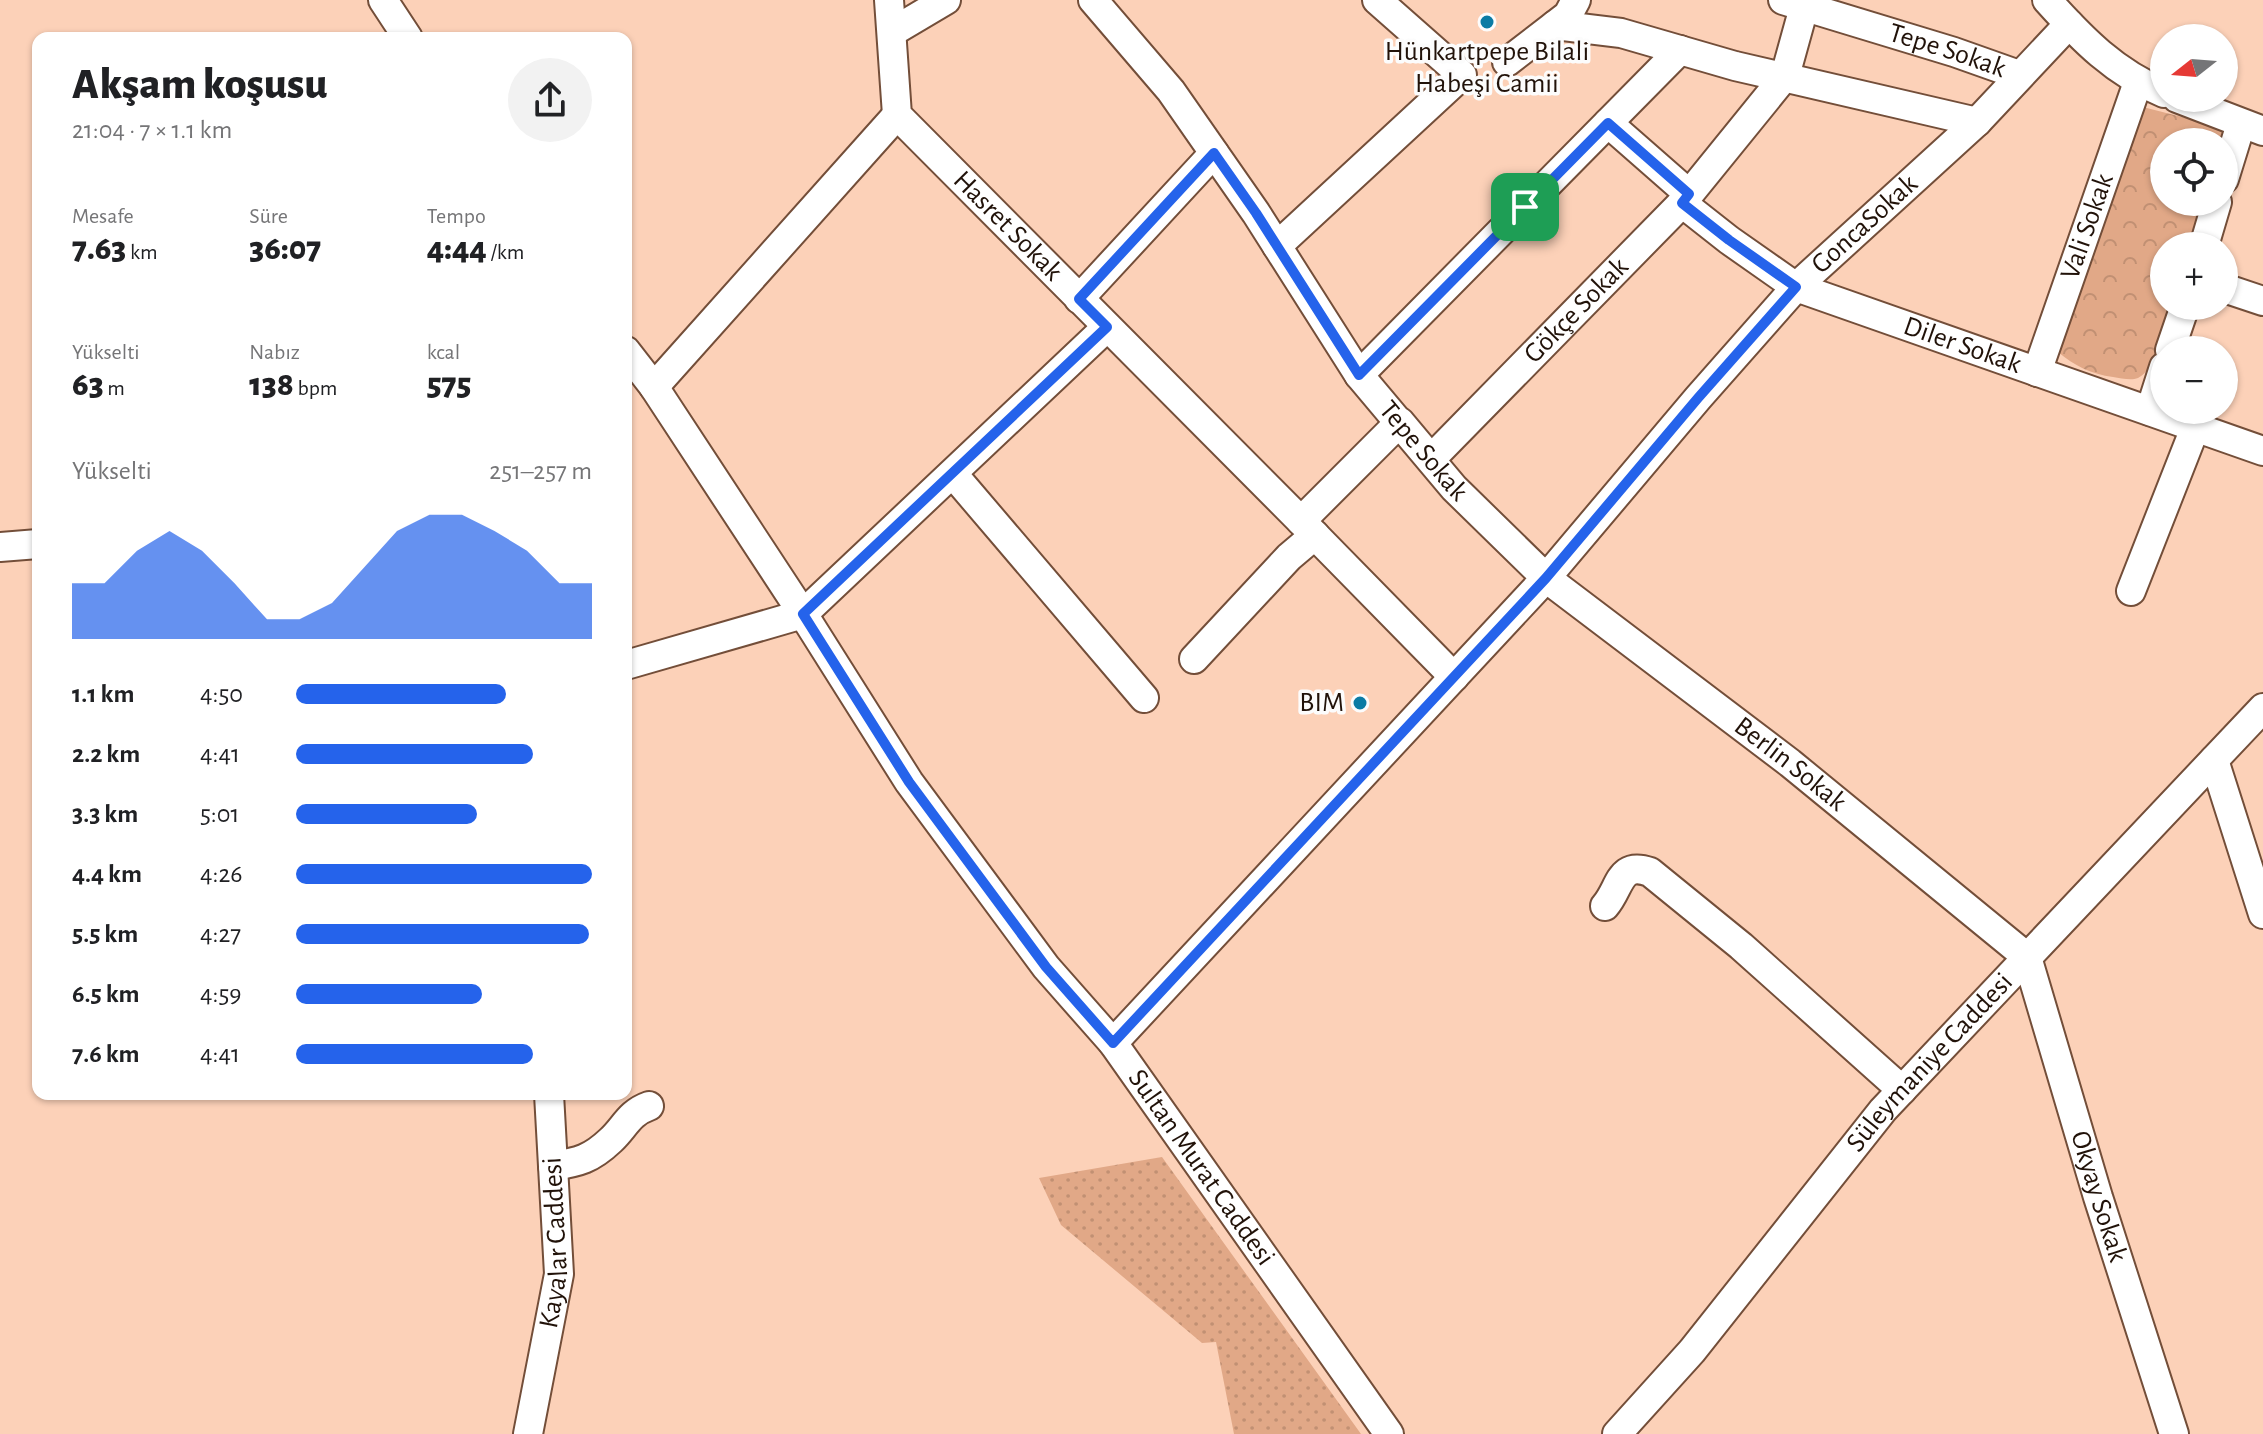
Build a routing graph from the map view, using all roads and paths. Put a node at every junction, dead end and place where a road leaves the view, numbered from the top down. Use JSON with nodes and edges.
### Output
{"nodes":[{"id":1,"x":383,"y":0,"type":"edge"},
{"id":2,"x":889,"y":0,"type":"edge"},
{"id":3,"x":946,"y":0,"type":"edge"},
{"id":4,"x":1093,"y":0,"type":"edge"},
{"id":5,"x":1377,"y":0,"type":"edge"},
{"id":6,"x":1576,"y":0,"type":"edge"},
{"id":7,"x":2047,"y":0,"type":"edge"},
{"id":8,"x":1798,"y":2,"type":"edge"},
{"id":9,"x":2069,"y":24,"type":"junction"},
{"id":10,"x":1555,"y":25,"type":"junction"},
{"id":11,"x":404,"y":32,"type":"edge"},
{"id":12,"x":892,"y":32,"type":"junction"},
{"id":13,"x":1680,"y":50,"type":"junction"},
{"id":14,"x":1507,"y":62,"type":"dead end"},
{"id":15,"x":2019,"y":75,"type":"junction"},
{"id":16,"x":1785,"y":76,"type":"junction"},
{"id":17,"x":2150,"y":87,"type":"edge"},
{"id":18,"x":2150,"y":90,"type":"edge"},
{"id":19,"x":2213,"y":112,"type":"edge"},
{"id":20,"x":897,"y":115,"type":"junction"},
{"id":21,"x":1977,"y":122,"type":"junction"},
{"id":22,"x":1608,"y":123,"type":"junction"},
{"id":23,"x":2252,"y":127,"type":"edge"},
{"id":24,"x":1214,"y":153,"type":"junction"},
{"id":25,"x":2238,"y":153,"type":"edge"},
{"id":26,"x":1686,"y":198,"type":"junction"},
{"id":27,"x":1277,"y":246,"type":"junction"},
{"id":28,"x":1796,"y":287,"type":"junction"},
{"id":29,"x":2238,"y":293,"type":"edge"},
{"id":30,"x":1079,"y":299,"type":"junction"},
{"id":31,"x":2263,"y":301,"type":"edge"},
{"id":32,"x":1107,"y":327,"type":"junction"},
{"id":33,"x":632,"y":359,"type":"edge"},
{"id":34,"x":2037,"y":372,"type":"junction"},
{"id":35,"x":1359,"y":375,"type":"junction"},
{"id":36,"x":654,"y":387,"type":"junction"},
{"id":37,"x":2150,"y":411,"type":"edge"},
{"id":38,"x":2184,"y":424,"type":"edge"},
{"id":39,"x":2195,"y":428,"type":"junction"},
{"id":40,"x":2263,"y":451,"type":"edge"},
{"id":41,"x":1431,"y":459,"type":"junction"},
{"id":42,"x":953,"y":474,"type":"junction"},
{"id":43,"x":1308,"y":528,"type":"junction"},
{"id":44,"x":32,"y":544,"type":"edge"},
{"id":45,"x":0,"y":547,"type":"edge"},
{"id":46,"x":1546,"y":578,"type":"junction"},
{"id":47,"x":2131,"y":591,"type":"dead end"},
{"id":48,"x":803,"y":614,"type":"junction"},
{"id":49,"x":1194,"y":659,"type":"dead end"},
{"id":50,"x":632,"y":663,"type":"edge"},
{"id":51,"x":1454,"y":677,"type":"junction"},
{"id":52,"x":1144,"y":698,"type":"dead end"},
{"id":53,"x":2263,"y":708,"type":"edge"},
{"id":54,"x":2214,"y":760,"type":"junction"},
{"id":55,"x":1605,"y":906,"type":"dead end"},
{"id":56,"x":2263,"y":914,"type":"edge"},
{"id":57,"x":2027,"y":957,"type":"junction"},
{"id":58,"x":1113,"y":1043,"type":"junction"},
{"id":59,"x":1902,"y":1090,"type":"junction"},
{"id":60,"x":549,"y":1100,"type":"edge"},
{"id":61,"x":649,"y":1106,"type":"dead end"},
{"id":62,"x":553,"y":1166,"type":"junction"},
{"id":63,"x":536,"y":1390,"type":"junction"},
{"id":64,"x":528,"y":1434,"type":"edge"},
{"id":65,"x":544,"y":1434,"type":"edge"},
{"id":66,"x":1389,"y":1434,"type":"edge"},
{"id":67,"x":1617,"y":1434,"type":"edge"},
{"id":68,"x":2174,"y":1434,"type":"edge"}],
"edges":[{"from":1,"to":11,"type":"street"},
{"from":2,"to":12,"type":"street"},
{"from":3,"to":12,"type":"street"},
{"from":4,"to":24,"type":"street","name":"Tepe Sokak"},
{"from":5,"to":27,"type":"street"},
{"from":6,"to":10,"type":"street"},
{"from":7,"to":9,"type":"street"},
{"from":8,"to":15,"type":"street","name":"Tepe Sokak"},
{"from":8,"to":16,"type":"street","name":"Gökçe Sokak"},
{"from":9,"to":15,"type":"street","name":"GoncaSokak"},
{"from":9,"to":17,"type":"street"},
{"from":10,"to":13,"type":"street"},
{"from":10,"to":14,"type":"street"},
{"from":12,"to":20,"type":"street"},
{"from":13,"to":16,"type":"street"},
{"from":13,"to":22,"type":"street"},
{"from":15,"to":21,"type":"street","name":"GoncaSokak"},
{"from":16,"to":21,"type":"street"},
{"from":16,"to":26,"type":"street","name":"Gökçe Sokak"},
{"from":18,"to":34,"type":"street","name":"Vali Sokak"},
{"from":19,"to":23,"type":"street"},
{"from":20,"to":30,"type":"street","name":"Hasret Sokak"},
{"from":20,"to":36,"type":"street"},
{"from":21,"to":28,"type":"street","name":"GoncaSokak"},
{"from":22,"to":26,"type":"street","name":"Diler Sokak"},
{"from":22,"to":35,"type":"street"},
{"from":23,"to":25,"type":"street"},
{"from":24,"to":27,"type":"street","name":"Tepe Sokak"},
{"from":24,"to":30,"type":"street"},
{"from":26,"to":28,"type":"street","name":"Diler Sokak"},
{"from":26,"to":41,"type":"street","name":"Gökçe Sokak"},
{"from":27,"to":35,"type":"street","name":"Tepe Sokak"},
{"from":28,"to":34,"type":"street","name":"Diler Sokak"},
{"from":28,"to":46,"type":"street","name":"GoncaSokak"},
{"from":29,"to":31,"type":"street"},
{"from":30,"to":32,"type":"street","name":"Hasret Sokak"},
{"from":32,"to":42,"type":"street"},
{"from":32,"to":43,"type":"street","name":"Hasret Sokak"},
{"from":33,"to":36,"type":"street","name":"Sultan Murat Caddesi"},
{"from":34,"to":37,"type":"street","name":"Diler Sokak"},
{"from":35,"to":41,"type":"street","name":"Tepe Sokak"},
{"from":36,"to":48,"type":"street","name":"Sultan Murat Caddesi"},
{"from":38,"to":39,"type":"street","name":"Diler Sokak"},
{"from":39,"to":40,"type":"street","name":"Diler Sokak"},
{"from":39,"to":47,"type":"street"},
{"from":41,"to":43,"type":"street"},
{"from":41,"to":46,"type":"street","name":"Tepe Sokak"},
{"from":42,"to":48,"type":"street"},
{"from":42,"to":52,"type":"street"},
{"from":43,"to":49,"type":"street"},
{"from":43,"to":51,"type":"street","name":"Hasret Sokak"},
{"from":44,"to":45,"type":"street"},
{"from":46,"to":51,"type":"street","name":"GoncaSokak"},
{"from":46,"to":57,"type":"street","name":"Berlin Sokak"},
{"from":48,"to":50,"type":"street"},
{"from":48,"to":58,"type":"street","name":"Sultan Murat Caddesi"},
{"from":51,"to":58,"type":"street","name":"GoncaSokak"},
{"from":53,"to":54,"type":"street","name":"Süleymaniye Caddesi"},
{"from":54,"to":56,"type":"street"},
{"from":54,"to":57,"type":"street","name":"Süleymaniye Caddesi"},
{"from":55,"to":59,"type":"street"},
{"from":57,"to":59,"type":"street","name":"Süleymaniye Caddesi"},
{"from":57,"to":68,"type":"street","name":"Okyay Sokak"},
{"from":58,"to":66,"type":"street","name":"Sultan Murat Caddesi"},
{"from":59,"to":67,"type":"street","name":"Süleymaniye Caddesi"},
{"from":60,"to":62,"type":"street","name":"Kayalar Caddesi"},
{"from":61,"to":62,"type":"street"},
{"from":62,"to":63,"type":"street","name":"Kayalar Caddesi"},
{"from":63,"to":64,"type":"street","name":"Kayalar Caddesi"},
{"from":63,"to":65,"type":"street"}]}
